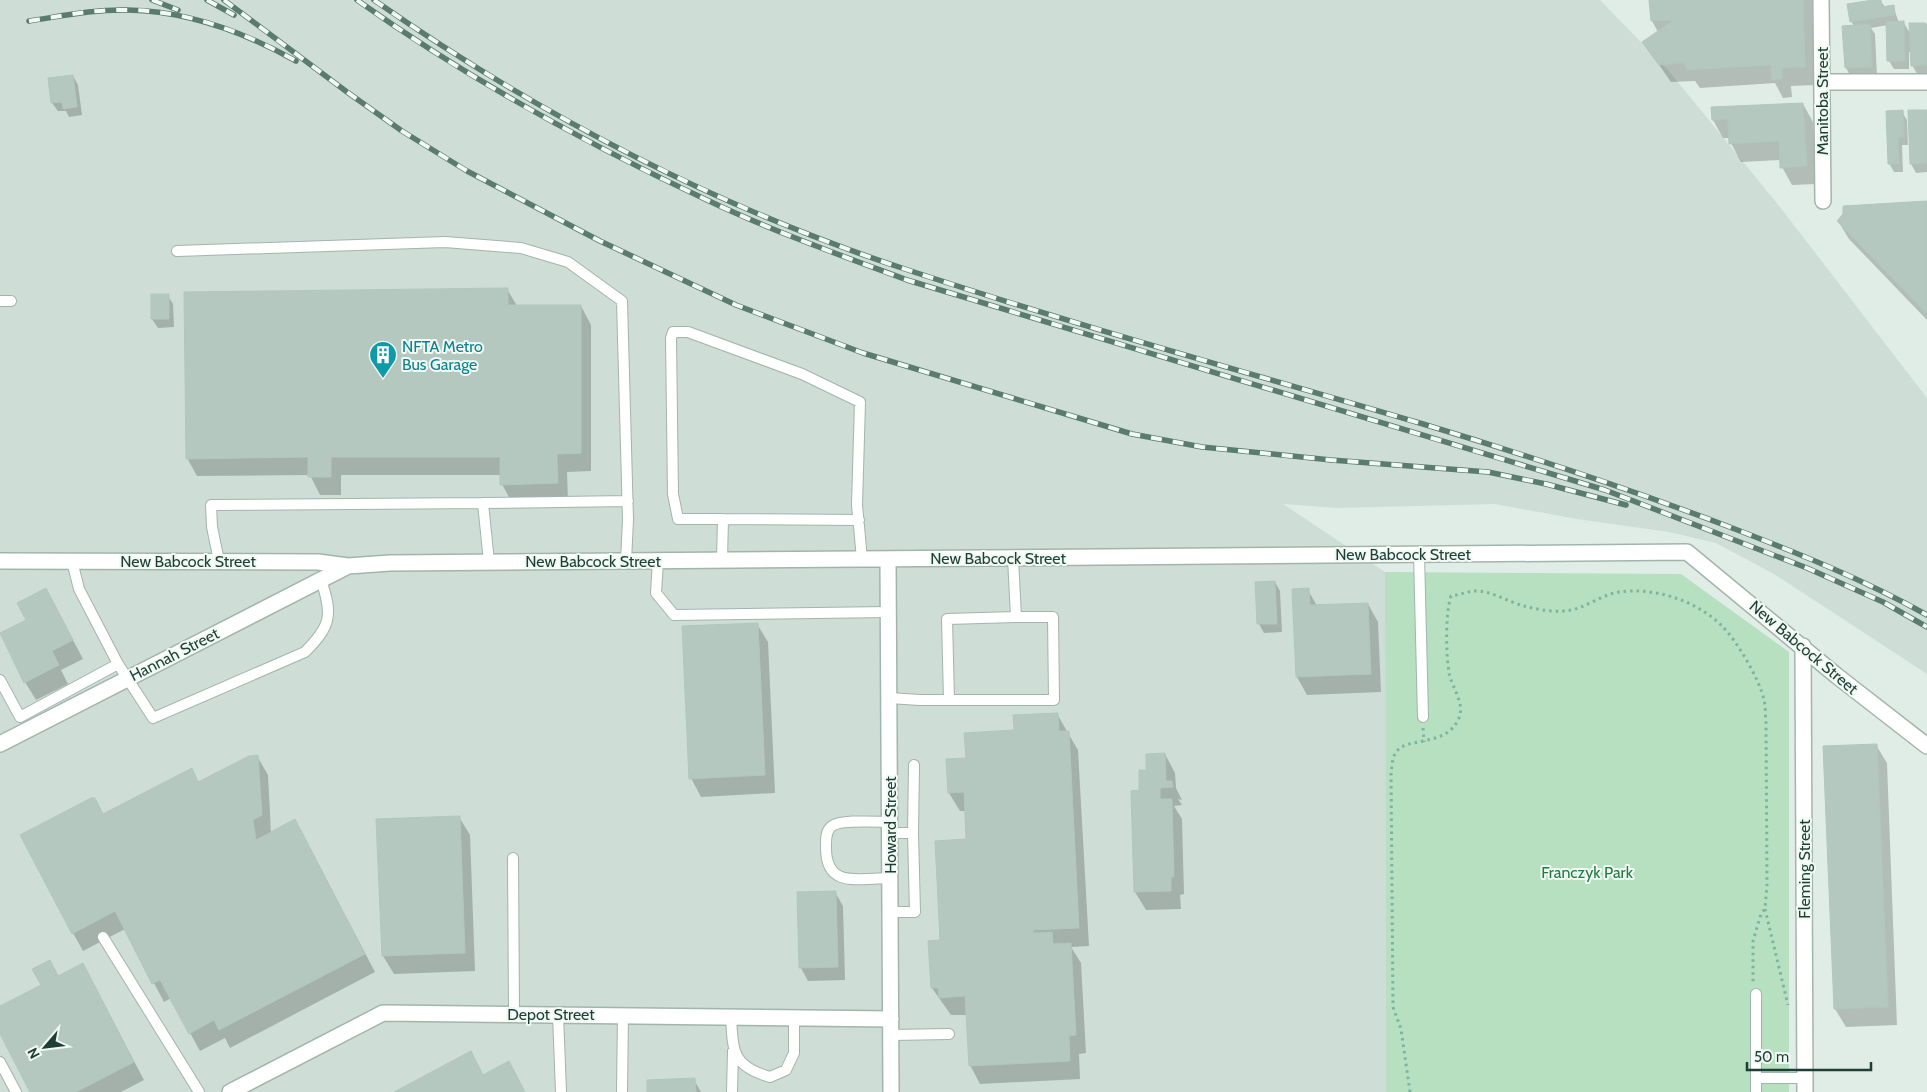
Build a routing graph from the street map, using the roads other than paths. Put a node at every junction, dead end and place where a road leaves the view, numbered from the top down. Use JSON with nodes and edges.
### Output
{"nodes":[{"id":1,"x":1821,"y":0,"type":"edge"},
{"id":2,"x":1822,"y":82,"type":"junction"},
{"id":3,"x":1927,"y":82,"type":"edge"},
{"id":4,"x":1822,"y":201,"type":"dead end"},
{"id":5,"x":177,"y":251,"type":"dead end"},
{"id":6,"x":0,"y":301,"type":"edge"},
{"id":7,"x":11,"y":301,"type":"dead end"},
{"id":8,"x":628,"y":501,"type":"junction"},
{"id":9,"x":484,"y":503,"type":"junction"},
{"id":10,"x":723,"y":519,"type":"junction"},
{"id":11,"x":858,"y":520,"type":"junction"},
{"id":12,"x":1419,"y":554,"type":"junction"},
{"id":13,"x":1013,"y":558,"type":"junction"},
{"id":14,"x":862,"y":559,"type":"junction"},
{"id":15,"x":888,"y":559,"type":"junction"},
{"id":16,"x":722,"y":560,"type":"junction"},
{"id":17,"x":0,"y":561,"type":"edge"},
{"id":18,"x":72,"y":561,"type":"junction"},
{"id":19,"x":219,"y":561,"type":"junction"},
{"id":20,"x":626,"y":561,"type":"junction"},
{"id":21,"x":658,"y":561,"type":"junction"},
{"id":22,"x":489,"y":562,"type":"junction"},
{"id":23,"x":348,"y":566,"type":"junction"},
{"id":24,"x":321,"y":580,"type":"junction"},
{"id":25,"x":888,"y":612,"type":"junction"},
{"id":26,"x":1016,"y":617,"type":"junction"},
{"id":27,"x":1803,"y":646,"type":"junction"},
{"id":28,"x":118,"y":664,"type":"junction"},
{"id":29,"x":128,"y":678,"type":"junction"},
{"id":30,"x":0,"y":680,"type":"edge"},
{"id":31,"x":889,"y":698,"type":"junction"},
{"id":32,"x":949,"y":700,"type":"junction"},
{"id":33,"x":1422,"y":717,"type":"dead end"},
{"id":34,"x":23,"y":723,"type":"junction"},
{"id":35,"x":0,"y":744,"type":"edge"},
{"id":36,"x":1927,"y":746,"type":"edge"},
{"id":37,"x":914,"y":765,"type":"dead end"},
{"id":38,"x":890,"y":827,"type":"junction"},
{"id":39,"x":913,"y":833,"type":"junction"},
{"id":40,"x":513,"y":858,"type":"dead end"},
{"id":41,"x":890,"y":878,"type":"junction"},
{"id":42,"x":890,"y":912,"type":"junction"},
{"id":43,"x":103,"y":937,"type":"dead end"},
{"id":44,"x":1756,"y":994,"type":"road end"},
{"id":45,"x":514,"y":1013,"type":"junction"},
{"id":46,"x":558,"y":1014,"type":"junction"},
{"id":47,"x":623,"y":1014,"type":"junction"},
{"id":48,"x":731,"y":1016,"type":"junction"},
{"id":49,"x":794,"y":1017,"type":"junction"},
{"id":50,"x":891,"y":1019,"type":"junction"},
{"id":51,"x":949,"y":1034,"type":"dead end"},
{"id":52,"x":891,"y":1035,"type":"junction"},
{"id":53,"x":733,"y":1045,"type":"junction"},
{"id":54,"x":0,"y":1062,"type":"edge"},
{"id":55,"x":1756,"y":1078,"type":"junction"},
{"id":56,"x":1805,"y":1085,"type":"edge"},
{"id":57,"x":16,"y":1092,"type":"edge"},
{"id":58,"x":199,"y":1092,"type":"edge"},
{"id":59,"x":230,"y":1092,"type":"edge"},
{"id":60,"x":561,"y":1092,"type":"edge"},
{"id":61,"x":622,"y":1092,"type":"edge"},
{"id":62,"x":732,"y":1092,"type":"edge"},
{"id":63,"x":891,"y":1092,"type":"edge"},
{"id":64,"x":1756,"y":1092,"type":"edge"}],
"edges":[{"from":1,"to":2,"type":"street","name":"Manitoba Street"},
{"from":2,"to":3,"type":"street"},
{"from":2,"to":4,"type":"street","name":"Manitoba Street"},
{"from":5,"to":8,"type":"lane"},
{"from":6,"to":7,"type":"lane"},
{"from":8,"to":9,"type":"lane"},
{"from":8,"to":20,"type":"lane"},
{"from":9,"to":19,"type":"lane"},
{"from":9,"to":22,"type":"lane"},
{"from":10,"to":11,"type":"lane"},
{"from":10,"to":11,"type":"lane"},
{"from":10,"to":16,"type":"lane"},
{"from":11,"to":14,"type":"lane"},
{"from":12,"to":13,"type":"street","name":"New Babcock Street"},
{"from":12,"to":27,"type":"street","name":"New Babcock Street"},
{"from":12,"to":33,"type":"lane"},
{"from":13,"to":15,"type":"street","name":"New Babcock Street"},
{"from":13,"to":26,"type":"lane"},
{"from":14,"to":15,"type":"street","name":"New Babcock Street"},
{"from":14,"to":16,"type":"street","name":"New Babcock Street"},
{"from":15,"to":25,"type":"street","name":"Howard Street"},
{"from":16,"to":21,"type":"street","name":"New Babcock Street"},
{"from":17,"to":18,"type":"street","name":"New Babcock Street"},
{"from":18,"to":19,"type":"street","name":"New Babcock Street"},
{"from":18,"to":28,"type":"lane"},
{"from":19,"to":23,"type":"street","name":"New Babcock Street"},
{"from":20,"to":21,"type":"street","name":"New Babcock Street"},
{"from":20,"to":22,"type":"street","name":"New Babcock Street"},
{"from":21,"to":25,"type":"lane"},
{"from":22,"to":23,"type":"street","name":"New Babcock Street"},
{"from":23,"to":24,"type":"street","name":"Hannah Street"},
{"from":24,"to":29,"type":"street","name":"Hannah Street"},
{"from":24,"to":29,"type":"lane"},
{"from":25,"to":31,"type":"street","name":"Howard Street"},
{"from":26,"to":32,"type":"lane"},
{"from":26,"to":32,"type":"lane"},
{"from":27,"to":36,"type":"street","name":"New Babcock Street"},
{"from":27,"to":56,"type":"street","name":"Fleming Street"},
{"from":28,"to":29,"type":"lane"},
{"from":28,"to":34,"type":"lane"},
{"from":29,"to":34,"type":"street","name":"Hannah Street"},
{"from":30,"to":34,"type":"lane"},
{"from":31,"to":32,"type":"lane"},
{"from":31,"to":38,"type":"street","name":"Howard Street"},
{"from":34,"to":35,"type":"street","name":"Hannah Street"},
{"from":37,"to":39,"type":"lane"},
{"from":38,"to":39,"type":"lane"},
{"from":38,"to":41,"type":"street","name":"Howard Street"},
{"from":38,"to":41,"type":"lane"},
{"from":39,"to":42,"type":"lane"},
{"from":40,"to":45,"type":"lane"},
{"from":41,"to":42,"type":"street","name":"Howard Street"},
{"from":42,"to":50,"type":"street","name":"Howard Street"},
{"from":43,"to":58,"type":"lane"},
{"from":44,"to":55,"type":"lane"},
{"from":45,"to":46,"type":"street","name":"Depot Street"},
{"from":45,"to":59,"type":"street","name":"Depot Street"},
{"from":46,"to":47,"type":"street","name":"Depot Street"},
{"from":46,"to":60,"type":"lane"},
{"from":47,"to":48,"type":"street","name":"Depot Street"},
{"from":47,"to":61,"type":"lane"},
{"from":48,"to":49,"type":"street","name":"Depot Street"},
{"from":48,"to":53,"type":"lane"},
{"from":49,"to":50,"type":"street","name":"Depot Street"},
{"from":49,"to":53,"type":"lane"},
{"from":50,"to":52,"type":"street","name":"Howard Street"},
{"from":51,"to":52,"type":"lane"},
{"from":52,"to":63,"type":"street","name":"Howard Street"},
{"from":53,"to":62,"type":"lane"},
{"from":54,"to":57,"type":"lane"},
{"from":55,"to":56,"type":"lane"},
{"from":55,"to":64,"type":"lane"}]}
